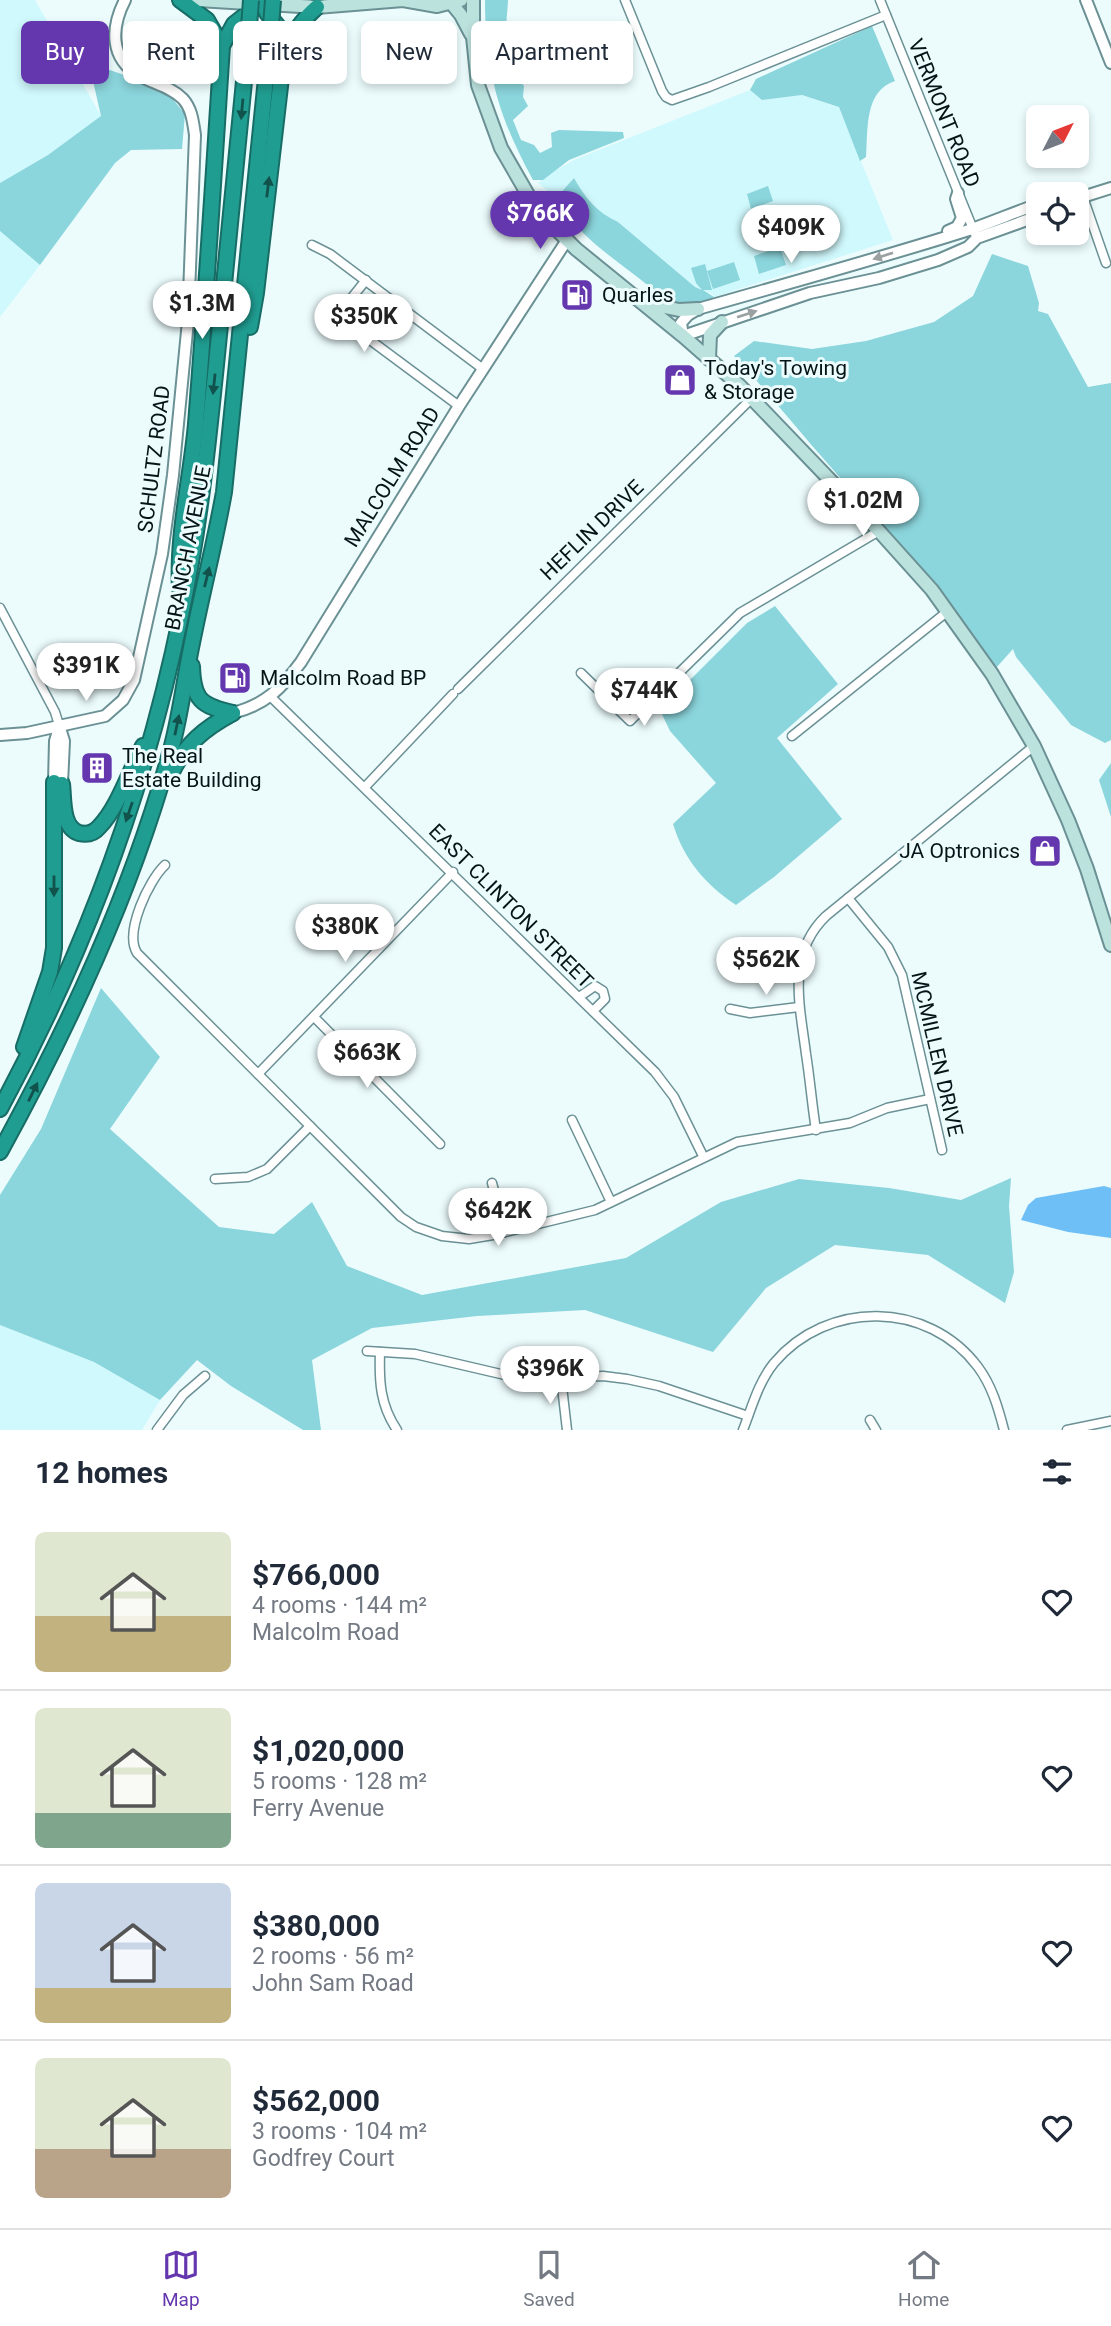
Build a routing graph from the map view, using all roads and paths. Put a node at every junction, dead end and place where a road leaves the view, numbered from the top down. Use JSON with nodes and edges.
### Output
{"nodes":[{"id":1,"x":125,"y":0,"type":"edge"},
{"id":2,"x":180,"y":0,"type":"edge"},
{"id":3,"x":198,"y":0,"type":"edge"},
{"id":4,"x":473,"y":0,"type":"edge"},
{"id":5,"x":625,"y":0,"type":"edge"},
{"id":6,"x":880,"y":0,"type":"edge"},
{"id":7,"x":1086,"y":0,"type":"edge"},
{"id":8,"x":261,"y":1,"type":"edge"},
{"id":9,"x":412,"y":1,"type":"edge"},
{"id":10,"x":456,"y":2,"type":"edge"},
{"id":11,"x":317,"y":7,"type":"junction"},
{"id":12,"x":886,"y":15,"type":"junction"},
{"id":13,"x":275,"y":21,"type":"edge"},
{"id":14,"x":301,"y":21,"type":"edge"},
{"id":15,"x":473,"y":21,"type":"edge"},
{"id":16,"x":471,"y":33,"type":"edge"},
{"id":17,"x":222,"y":46,"type":"junction"},
{"id":18,"x":1111,"y":63,"type":"edge"},
{"id":19,"x":280,"y":84,"type":"edge"},
{"id":20,"x":478,"y":84,"type":"edge"},
{"id":21,"x":1111,"y":188,"type":"edge"},
{"id":22,"x":958,"y":193,"type":"junction"},
{"id":23,"x":1089,"y":195,"type":"edge"},
{"id":24,"x":1026,"y":210,"type":"edge"},
{"id":25,"x":1026,"y":219,"type":"edge"},
{"id":26,"x":1089,"y":222,"type":"edge"},
{"id":27,"x":975,"y":233,"type":"junction"},
{"id":28,"x":940,"y":238,"type":"junction"},
{"id":29,"x":567,"y":240,"type":"junction"},
{"id":30,"x":312,"y":245,"type":"dead end"},
{"id":31,"x":1106,"y":263,"type":"dead end"},
{"id":32,"x":366,"y":280,"type":"junction"},
{"id":33,"x":639,"y":300,"type":"junction"},
{"id":34,"x":698,"y":309,"type":"junction"},
{"id":35,"x":722,"y":322,"type":"junction"},
{"id":36,"x":683,"y":336,"type":"junction"},
{"id":37,"x":709,"y":359,"type":"junction"},
{"id":38,"x":483,"y":369,"type":"junction"},
{"id":39,"x":752,"y":398,"type":"junction"},
{"id":40,"x":459,"y":406,"type":"junction"},
{"id":41,"x":231,"y":414,"type":"junction"},
{"id":42,"x":879,"y":531,"type":"junction"},
{"id":43,"x":0,"y":608,"type":"edge"},
{"id":44,"x":948,"y":611,"type":"junction"},
{"id":45,"x":181,"y":615,"type":"junction"},
{"id":46,"x":191,"y":643,"type":"junction"},
{"id":47,"x":581,"y":673,"type":"dead end"},
{"id":48,"x":271,"y":697,"type":"junction"},
{"id":49,"x":233,"y":713,"type":"junction"},
{"id":50,"x":156,"y":723,"type":"junction"},
{"id":51,"x":59,"y":725,"type":"junction"},
{"id":52,"x":0,"y":735,"type":"edge"},
{"id":53,"x":792,"y":736,"type":"dead end"},
{"id":54,"x":1034,"y":746,"type":"junction"},
{"id":55,"x":58,"y":783,"type":"junction"},
{"id":56,"x":365,"y":788,"type":"junction"},
{"id":57,"x":143,"y":837,"type":"junction"},
{"id":58,"x":165,"y":865,"type":"dead end"},
{"id":59,"x":453,"y":872,"type":"junction"},
{"id":60,"x":848,"y":898,"type":"junction"},
{"id":61,"x":1111,"y":945,"type":"edge"},
{"id":62,"x":579,"y":997,"type":"junction"},
{"id":63,"x":799,"y":1007,"type":"junction"},
{"id":64,"x":730,"y":1009,"type":"dead end"},
{"id":65,"x":593,"y":1011,"type":"junction"},
{"id":66,"x":314,"y":1017,"type":"junction"},
{"id":67,"x":258,"y":1074,"type":"junction"},
{"id":68,"x":10,"y":1091,"type":"junction"},
{"id":69,"x":930,"y":1098,"type":"junction"},
{"id":70,"x":0,"y":1109,"type":"edge"},
{"id":71,"x":572,"y":1120,"type":"dead end"},
{"id":72,"x":310,"y":1126,"type":"junction"},
{"id":73,"x":816,"y":1130,"type":"junction"},
{"id":74,"x":440,"y":1144,"type":"dead end"},
{"id":75,"x":942,"y":1150,"type":"dead end"},
{"id":76,"x":0,"y":1152,"type":"edge"},
{"id":77,"x":703,"y":1156,"type":"junction"},
{"id":78,"x":215,"y":1179,"type":"dead end"},
{"id":79,"x":492,"y":1183,"type":"dead end"},
{"id":80,"x":611,"y":1202,"type":"junction"},
{"id":81,"x":505,"y":1232,"type":"junction"},
{"id":82,"x":367,"y":1350,"type":"dead end"},
{"id":83,"x":380,"y":1352,"type":"junction"},
{"id":84,"x":205,"y":1376,"type":"dead end"},
{"id":85,"x":561,"y":1378,"type":"junction"},
{"id":86,"x":748,"y":1416,"type":"junction"},
{"id":87,"x":870,"y":1420,"type":"dead end"},
{"id":88,"x":1111,"y":1421,"type":"edge"},
{"id":89,"x":157,"y":1430,"type":"edge"},
{"id":90,"x":397,"y":1430,"type":"edge"},
{"id":91,"x":567,"y":1430,"type":"edge"},
{"id":92,"x":743,"y":1430,"type":"edge"},
{"id":93,"x":876,"y":1430,"type":"edge"},
{"id":94,"x":1004,"y":1430,"type":"edge"},
{"id":95,"x":1067,"y":1430,"type":"edge"}],
"edges":[{"from":1,"to":51,"type":"street","name":"SCHULTZ ROAD"},
{"from":2,"to":17,"type":"highway"},
{"from":3,"to":8,"type":"main road"},
{"from":4,"to":15,"type":"main road"},
{"from":5,"to":12,"type":"street"},
{"from":6,"to":12,"type":"street","name":"VERMONT ROAD"},
{"from":7,"to":18,"type":"street"},
{"from":8,"to":11,"type":"main road"},
{"from":8,"to":13,"type":"highway"},
{"from":8,"to":17,"type":"highway"},
{"from":8,"to":41,"type":"highway","name":"BRANCH AVENUE","bridge":true},
{"from":8,"to":45,"type":"highway","name":"BRANCH AVENUE","one_way":true,"bridge":true},
{"from":9,"to":10,"type":"main road"},
{"from":9,"to":11,"type":"main road"},
{"from":10,"to":16,"type":"main road"},
{"from":11,"to":14,"type":"highway"},
{"from":12,"to":22,"type":"street","name":"VERMONT ROAD"},
{"from":17,"to":45,"type":"highway"},
{"from":41,"to":19,"type":"highway","one_way":true},
{"from":20,"to":29,"type":"main road"},
{"from":21,"to":23,"type":"street"},
{"from":22,"to":27,"type":"street","name":"VERMONT ROAD"},
{"from":22,"to":28,"type":"street"},
{"from":24,"to":27,"type":"street"},
{"from":25,"to":27,"type":"street"},
{"from":26,"to":31,"type":"street"},
{"from":27,"to":28,"type":"street"},
{"from":35,"to":27,"type":"street","one_way":true},
{"from":28,"to":34,"type":"street","one_way":true},
{"from":29,"to":33,"type":"main road"},
{"from":29,"to":38,"type":"street","name":"MALCOLM ROAD"},
{"from":30,"to":32,"type":"street"},
{"from":32,"to":38,"type":"street"},
{"from":32,"to":40,"type":"street"},
{"from":33,"to":34,"type":"main road"},
{"from":33,"to":36,"type":"main road"},
{"from":34,"to":36,"type":"street"},
{"from":35,"to":36,"type":"street"},
{"from":35,"to":37,"type":"main road"},
{"from":36,"to":37,"type":"main road"},
{"from":37,"to":39,"type":"main road"},
{"from":38,"to":40,"type":"street","name":"MALCOLM ROAD"},
{"from":39,"to":42,"type":"main road"},
{"from":39,"to":56,"type":"street","name":"HEFLIN DRIVE"},
{"from":40,"to":48,"type":"street","name":"MALCOLM ROAD"},
{"from":46,"to":41,"type":"highway","name":"BRANCH AVENUE","one_way":true},
{"from":42,"to":44,"type":"main road"},
{"from":42,"to":47,"type":"street"},
{"from":43,"to":51,"type":"street"},
{"from":44,"to":53,"type":"street"},
{"from":44,"to":54,"type":"main road"},
{"from":45,"to":50,"type":"highway","name":"BRANCH AVENUE"},
{"from":46,"to":49,"type":"highway"},
{"from":57,"to":46,"type":"highway","name":"BRANCH AVENUE","one_way":true},
{"from":48,"to":49,"type":"street","name":"MALCOLM ROAD"},
{"from":48,"to":56,"type":"street","name":"EAST CLINTON STREET"},
{"from":49,"to":57,"type":"highway"},
{"from":50,"to":55,"type":"highway"},
{"from":50,"to":68,"type":"highway","name":"BRANCH AVENUE","one_way":true},
{"from":51,"to":52,"type":"street","name":"SCHULTZ ROAD"},
{"from":51,"to":55,"type":"street"},
{"from":54,"to":60,"type":"street"},
{"from":54,"to":61,"type":"main road"},
{"from":55,"to":68,"type":"highway","one_way":true},
{"from":56,"to":59,"type":"street","name":"EAST CLINTON STREET"},
{"from":76,"to":57,"type":"highway","name":"BRANCH AVENUE","one_way":true},
{"from":58,"to":67,"type":"street"},
{"from":59,"to":62,"type":"street","name":"EAST CLINTON STREET"},
{"from":59,"to":66,"type":"street"},
{"from":60,"to":63,"type":"street"},
{"from":60,"to":69,"type":"street","name":"MCMILLEN DRIVE"},
{"from":62,"to":65,"type":"street","name":"EAST CLINTON STREET"},
{"from":62,"to":65,"type":"street"},
{"from":63,"to":64,"type":"street"},
{"from":63,"to":73,"type":"street"},
{"from":65,"to":77,"type":"street","name":"EAST CLINTON STREET"},
{"from":66,"to":67,"type":"street"},
{"from":66,"to":74,"type":"street"},
{"from":67,"to":72,"type":"street"},
{"from":68,"to":70,"type":"highway","name":"BRANCH AVENUE"},
{"from":69,"to":73,"type":"street"},
{"from":69,"to":75,"type":"street","name":"MCMILLEN DRIVE"},
{"from":71,"to":80,"type":"street"},
{"from":72,"to":78,"type":"street"},
{"from":72,"to":81,"type":"street"},
{"from":73,"to":77,"type":"street"},
{"from":77,"to":80,"type":"street"},
{"from":79,"to":81,"type":"street"},
{"from":80,"to":81,"type":"street"},
{"from":82,"to":83,"type":"street"},
{"from":83,"to":85,"type":"street"},
{"from":83,"to":90,"type":"street"},
{"from":84,"to":89,"type":"street"},
{"from":85,"to":86,"type":"street"},
{"from":85,"to":91,"type":"street"},
{"from":86,"to":92,"type":"street"},
{"from":86,"to":94,"type":"street"},
{"from":87,"to":93,"type":"street"},
{"from":88,"to":95,"type":"street"}]}
